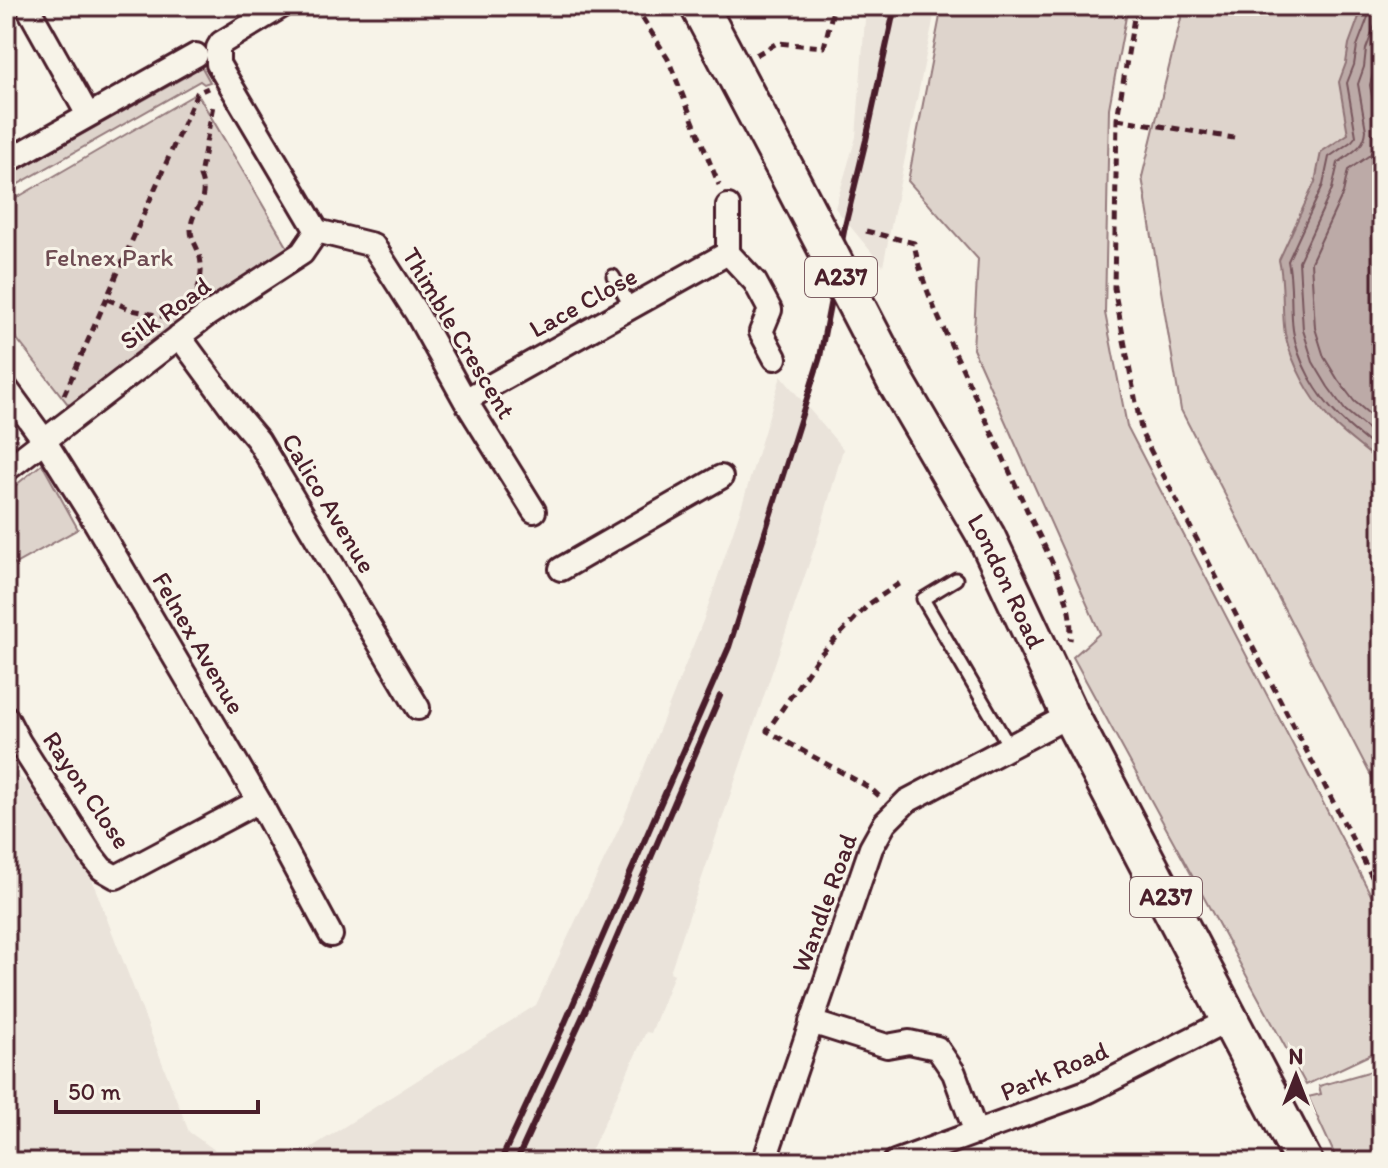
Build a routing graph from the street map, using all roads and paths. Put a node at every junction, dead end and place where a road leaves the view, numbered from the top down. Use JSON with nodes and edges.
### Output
{"nodes":[{"id":1,"x":27,"y":6,"type":"edge"},
{"id":2,"x":282,"y":6,"type":"edge"},
{"id":3,"x":635,"y":6,"type":"edge"},
{"id":4,"x":699,"y":6,"type":"edge"},
{"id":5,"x":834,"y":6,"type":"edge"},
{"id":6,"x":1136,"y":6,"type":"edge"},
{"id":7,"x":207,"y":54,"type":"junction"},
{"id":8,"x":751,"y":57,"type":"dead end"},
{"id":9,"x":227,"y":78,"type":"junction"},
{"id":10,"x":206,"y":89,"type":"junction"},
{"id":11,"x":88,"y":115,"type":"junction"},
{"id":12,"x":1117,"y":119,"type":"junction"},
{"id":13,"x":1234,"y":138,"type":"dead end"},
{"id":14,"x":6,"y":162,"type":"edge"},
{"id":15,"x":728,"y":206,"type":"joint"},
{"id":16,"x":317,"y":231,"type":"junction"},
{"id":17,"x":866,"y":231,"type":"dead end"},
{"id":18,"x":728,"y":253,"type":"junction"},
{"id":19,"x":613,"y":276,"type":"dead end"},
{"id":20,"x":107,"y":299,"type":"junction"},
{"id":21,"x":631,"y":307,"type":"junction"},
{"id":22,"x":207,"y":315,"type":"junction"},
{"id":23,"x":173,"y":327,"type":"junction"},
{"id":24,"x":775,"y":358,"type":"dead end"},
{"id":25,"x":6,"y":388,"type":"edge"},
{"id":26,"x":63,"y":398,"type":"dead end"},
{"id":27,"x":465,"y":400,"type":"junction"},
{"id":28,"x":44,"y":440,"type":"junction"},
{"id":29,"x":6,"y":470,"type":"edge"},
{"id":30,"x":721,"y":477,"type":"dead end"},
{"id":31,"x":534,"y":511,"type":"dead end"},
{"id":32,"x":561,"y":569,"type":"dead end"},
{"id":33,"x":956,"y":579,"type":"dead end"},
{"id":34,"x":900,"y":583,"type":"dead end"},
{"id":35,"x":1069,"y":648,"type":"dead end"},
{"id":36,"x":418,"y":708,"type":"dead end"},
{"id":37,"x":1070,"y":715,"type":"junction"},
{"id":38,"x":6,"y":717,"type":"edge"},
{"id":39,"x":1009,"y":746,"type":"junction"},
{"id":40,"x":259,"y":801,"type":"junction"},
{"id":41,"x":896,"y":810,"type":"junction"},
{"id":42,"x":1382,"y":896,"type":"edge"},
{"id":43,"x":331,"y":935,"type":"dead end"},
{"id":44,"x":1229,"y":1020,"type":"junction"},
{"id":45,"x":811,"y":1022,"type":"junction"},
{"id":46,"x":976,"y":1133,"type":"junction"},
{"id":47,"x":764,"y":1162,"type":"edge"},
{"id":48,"x":898,"y":1162,"type":"edge"},
{"id":49,"x":1304,"y":1162,"type":"edge"}],
"edges":[{"from":1,"to":11,"type":"street"},
{"from":2,"to":7,"type":"street"},
{"from":3,"to":15,"type":"path"},
{"from":4,"to":37,"type":"main road","name":"London Road","number":"A237","bridge":true},
{"from":5,"to":8,"type":"path"},
{"from":6,"to":12,"type":"path"},
{"from":7,"to":9,"type":"street"},
{"from":7,"to":11,"type":"street"},
{"from":9,"to":10,"type":"path"},
{"from":9,"to":16,"type":"street"},
{"from":10,"to":20,"type":"path"},
{"from":10,"to":22,"type":"path"},
{"from":11,"to":14,"type":"street"},
{"from":12,"to":13,"type":"path"},
{"from":12,"to":42,"type":"path"},
{"from":15,"to":18,"type":"street"},
{"from":16,"to":22,"type":"street","name":"Silk Road"},
{"from":16,"to":27,"type":"street","name":"Thimble Crescent"},
{"from":17,"to":35,"type":"path"},
{"from":18,"to":21,"type":"street","name":"Lace Close"},
{"from":18,"to":24,"type":"street"},
{"from":19,"to":21,"type":"lane"},
{"from":20,"to":23,"type":"path"},
{"from":20,"to":26,"type":"path"},
{"from":21,"to":27,"type":"street","name":"Lace Close"},
{"from":22,"to":23,"type":"street","name":"Silk Road"},
{"from":23,"to":28,"type":"street","name":"Silk Road"},
{"from":23,"to":36,"type":"street","name":"Calico Avenue"},
{"from":25,"to":28,"type":"street","name":"Felnex Avenue"},
{"from":27,"to":31,"type":"street","name":"Thimble Crescent"},
{"from":28,"to":29,"type":"street","name":"Silk Road"},
{"from":28,"to":40,"type":"street","name":"Felnex Avenue"},
{"from":30,"to":32,"type":"street"},
{"from":33,"to":39,"type":"lane"},
{"from":34,"to":41,"type":"path"},
{"from":37,"to":39,"type":"street","name":"Wandle Road"},
{"from":37,"to":44,"type":"main road","name":"London Road","number":"A237"},
{"from":38,"to":40,"type":"street","name":"Rayon Close"},
{"from":39,"to":41,"type":"street","name":"Wandle Road"},
{"from":40,"to":43,"type":"street","name":"Felnex Avenue"},
{"from":41,"to":45,"type":"street","name":"Wandle Road"},
{"from":44,"to":46,"type":"street","name":"Park Road"},
{"from":44,"to":49,"type":"main road","name":"London Road","number":"A237"},
{"from":45,"to":46,"type":"street"},
{"from":45,"to":47,"type":"street","name":"Wandle Road"},
{"from":46,"to":48,"type":"street","name":"Park Road"}]}
